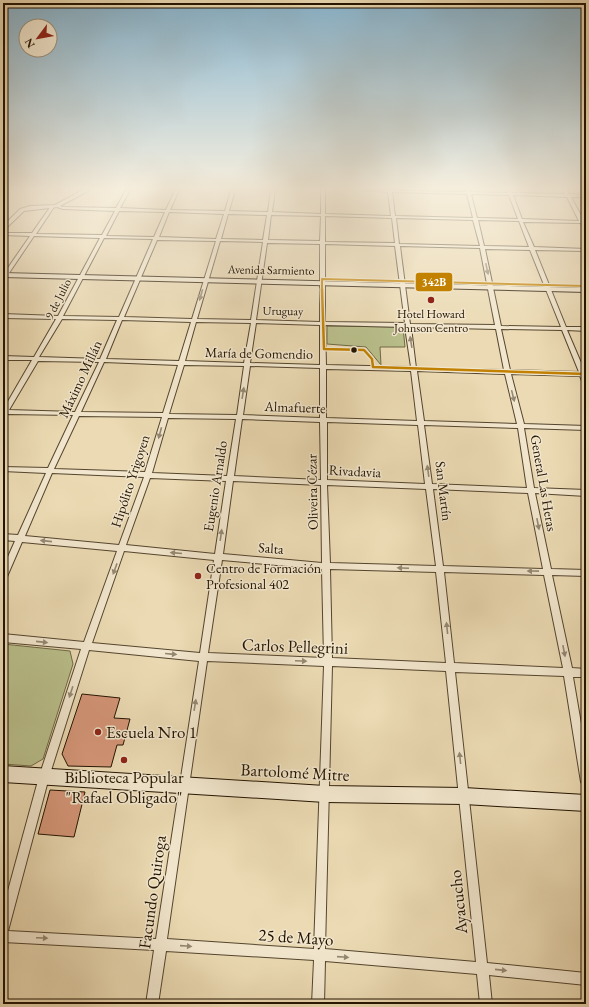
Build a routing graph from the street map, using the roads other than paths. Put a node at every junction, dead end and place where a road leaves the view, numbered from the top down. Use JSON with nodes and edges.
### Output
{"nodes":[{"id":1,"x":32,"y":237,"type":"edge"},
{"id":2,"x":104,"y":237,"type":"joint"},
{"id":3,"x":267,"y":237,"type":"edge"},
{"id":4,"x":322,"y":237,"type":"edge"},
{"id":5,"x":397,"y":237,"type":"edge"},
{"id":6,"x":480,"y":237,"type":"edge"},
{"id":7,"x":527,"y":237,"type":"edge"},
{"id":8,"x":156,"y":238,"type":"junction"},
{"id":9,"x":218,"y":239,"type":"junction"},
{"id":10,"x":266,"y":241,"type":"junction"},
{"id":11,"x":322,"y":242,"type":"junction"},
{"id":12,"x":398,"y":244,"type":"junction"},
{"id":13,"x":482,"y":246,"type":"junction"},
{"id":14,"x":531,"y":248,"type":"junction"},
{"id":15,"x":586,"y":250,"type":"edge"},
{"id":16,"x":4,"y":274,"type":"edge"},
{"id":17,"x":81,"y":276,"type":"junction"},
{"id":18,"x":140,"y":278,"type":"junction"},
{"id":19,"x":206,"y":279,"type":"junction"},
{"id":20,"x":260,"y":279,"type":"junction"},
{"id":21,"x":322,"y":281,"type":"junction"},
{"id":22,"x":402,"y":283,"type":"junction"},
{"id":23,"x":490,"y":285,"type":"junction"},
{"id":24,"x":586,"y":286,"type":"edge"},
{"id":25,"x":546,"y":287,"type":"junction"},
{"id":26,"x":586,"y":290,"type":"edge"},
{"id":27,"x":3,"y":316,"type":"edge"},
{"id":28,"x":60,"y":317,"type":"junction"},
{"id":29,"x":121,"y":318,"type":"junction"},
{"id":30,"x":194,"y":320,"type":"junction"},
{"id":31,"x":254,"y":321,"type":"junction"},
{"id":32,"x":324,"y":322,"type":"junction"},
{"id":33,"x":408,"y":324,"type":"junction"},
{"id":34,"x":499,"y":326,"type":"junction"},
{"id":35,"x":563,"y":328,"type":"junction"},
{"id":36,"x":586,"y":329,"type":"edge"},
{"id":37,"x":3,"y":358,"type":"edge"},
{"id":38,"x":37,"y":359,"type":"junction"},
{"id":39,"x":102,"y":361,"type":"junction"},
{"id":40,"x":181,"y":363,"type":"junction"},
{"id":41,"x":247,"y":364,"type":"junction"},
{"id":42,"x":324,"y":366,"type":"junction"},
{"id":43,"x":415,"y":369,"type":"junction"},
{"id":44,"x":507,"y":371,"type":"junction"},
{"id":45,"x":584,"y":374,"type":"edge"},
{"id":46,"x":586,"y":384,"type":"edge"},
{"id":47,"x":4,"y":413,"type":"edge"},
{"id":48,"x":78,"y":414,"type":"junction"},
{"id":49,"x":164,"y":416,"type":"junction"},
{"id":50,"x":239,"y":417,"type":"junction"},
{"id":51,"x":324,"y":420,"type":"junction"},
{"id":52,"x":421,"y":423,"type":"junction"},
{"id":53,"x":521,"y":426,"type":"junction"},
{"id":54,"x":586,"y":428,"type":"edge"},
{"id":55,"x":3,"y":470,"type":"edge"},
{"id":56,"x":50,"y":471,"type":"junction"},
{"id":57,"x":148,"y":475,"type":"junction"},
{"id":58,"x":230,"y":478,"type":"junction"},
{"id":59,"x":324,"y":482,"type":"junction"},
{"id":60,"x":430,"y":487,"type":"junction"},
{"id":61,"x":531,"y":490,"type":"junction"},
{"id":62,"x":586,"y":493,"type":"edge"},
{"id":63,"x":3,"y":536,"type":"edge"},
{"id":64,"x":20,"y":538,"type":"junction"},
{"id":65,"x":122,"y":549,"type":"junction"},
{"id":66,"x":218,"y":557,"type":"junction"},
{"id":67,"x":326,"y":566,"type":"junction"},
{"id":68,"x":440,"y":569,"type":"junction"},
{"id":69,"x":548,"y":572,"type":"junction"},
{"id":70,"x":586,"y":573,"type":"edge"},
{"id":71,"x":3,"y":577,"type":"edge"},
{"id":72,"x":3,"y":638,"type":"edge"},
{"id":73,"x":86,"y":647,"type":"junction"},
{"id":74,"x":203,"y":657,"type":"junction"},
{"id":75,"x":328,"y":662,"type":"junction"},
{"id":76,"x":451,"y":667,"type":"junction"},
{"id":77,"x":568,"y":672,"type":"junction"},
{"id":78,"x":586,"y":673,"type":"edge"},
{"id":79,"x":3,"y":774,"type":"edge"},
{"id":80,"x":44,"y":777,"type":"junction"},
{"id":81,"x":586,"y":782,"type":"edge"},
{"id":82,"x":183,"y":785,"type":"junction"},
{"id":83,"x":325,"y":794,"type":"junction"},
{"id":84,"x":464,"y":796,"type":"junction"},
{"id":85,"x":586,"y":803,"type":"edge"},
{"id":86,"x":3,"y":929,"type":"edge"},
{"id":87,"x":3,"y":936,"type":"edge"},
{"id":88,"x":160,"y":944,"type":"junction"},
{"id":89,"x":318,"y":955,"type":"junction"},
{"id":90,"x":482,"y":968,"type":"junction"},
{"id":91,"x":586,"y":979,"type":"edge"},
{"id":92,"x":152,"y":1004,"type":"edge"},
{"id":93,"x":318,"y":1004,"type":"edge"},
{"id":94,"x":486,"y":1004,"type":"edge"}],
"edges":[{"from":1,"to":16,"type":"street"},
{"from":2,"to":8,"type":"street"},
{"from":2,"to":17,"type":"street","name":"9 de Julio"},
{"from":3,"to":10,"type":"street","name":"Eugenio Arnaldo"},
{"from":4,"to":11,"type":"street","name":"Oliveira Cézar"},
{"from":5,"to":12,"type":"street","name":"San Martín"},
{"from":6,"to":13,"type":"street","name":"General Las Heras"},
{"from":7,"to":14,"type":"street"},
{"from":8,"to":9,"type":"street"},
{"from":8,"to":18,"type":"street","name":"Máximo Millán"},
{"from":9,"to":10,"type":"street"},
{"from":9,"to":19,"type":"street","name":"Hipólito Yrigoyen"},
{"from":10,"to":11,"type":"street"},
{"from":10,"to":20,"type":"street","name":"Eugenio Arnaldo"},
{"from":11,"to":12,"type":"street"},
{"from":11,"to":21,"type":"street","name":"Oliveira Cézar"},
{"from":12,"to":13,"type":"street"},
{"from":12,"to":22,"type":"street","name":"San Martín"},
{"from":13,"to":14,"type":"street"},
{"from":13,"to":23,"type":"street","name":"General Las Heras","one_way":true},
{"from":14,"to":15,"type":"street"},
{"from":14,"to":25,"type":"street"},
{"from":16,"to":17,"type":"main road","name":"Avenida Sarmiento"},
{"from":17,"to":18,"type":"main road","name":"Avenida Sarmiento"},
{"from":17,"to":28,"type":"street","name":"9 de Julio"},
{"from":18,"to":19,"type":"main road","name":"Avenida Sarmiento"},
{"from":18,"to":29,"type":"street","name":"Máximo Millán"},
{"from":19,"to":20,"type":"main road","name":"Avenida Sarmiento"},
{"from":19,"to":30,"type":"street","name":"Hipólito Yrigoyen","one_way":true},
{"from":20,"to":21,"type":"main road","name":"Avenida Sarmiento"},
{"from":20,"to":31,"type":"street","name":"Eugenio Arnaldo"},
{"from":21,"to":22,"type":"main road","name":"Avenida Sarmiento"},
{"from":21,"to":32,"type":"street","name":"Oliveira Cézar"},
{"from":22,"to":23,"type":"main road","name":"Avenida Sarmiento"},
{"from":22,"to":33,"type":"street","name":"San Martín"},
{"from":23,"to":25,"type":"main road","name":"Avenida Sarmiento"},
{"from":23,"to":34,"type":"street","name":"General Las Heras"},
{"from":24,"to":25,"type":"main road","name":"Avenida Sarmiento"},
{"from":25,"to":26,"type":"main road","name":"Avenida Sarmiento"},
{"from":25,"to":35,"type":"street"},
{"from":27,"to":28,"type":"street","name":"Uruguay"},
{"from":28,"to":29,"type":"street","name":"Uruguay"},
{"from":28,"to":38,"type":"street","name":"9 de Julio"},
{"from":29,"to":30,"type":"street","name":"Uruguay"},
{"from":29,"to":39,"type":"street","name":"Máximo Millán"},
{"from":30,"to":31,"type":"street","name":"Uruguay"},
{"from":30,"to":40,"type":"street","name":"Hipólito Yrigoyen"},
{"from":31,"to":32,"type":"street","name":"Uruguay"},
{"from":31,"to":41,"type":"street","name":"Eugenio Arnaldo"},
{"from":32,"to":33,"type":"street","name":"Uruguay"},
{"from":32,"to":42,"type":"street","name":"Oliveira Cézar"},
{"from":33,"to":34,"type":"street","name":"Uruguay"},
{"from":43,"to":33,"type":"street","name":"San Martín","one_way":true},
{"from":34,"to":35,"type":"street","name":"Uruguay"},
{"from":34,"to":44,"type":"street","name":"General Las Heras"},
{"from":35,"to":36,"type":"street","name":"Uruguay"},
{"from":35,"to":45,"type":"street"},
{"from":37,"to":38,"type":"street","name":"María de Gomendio"},
{"from":38,"to":39,"type":"street","name":"María de Gomendio"},
{"from":38,"to":47,"type":"street","name":"9 de Julio"},
{"from":39,"to":40,"type":"street","name":"María de Gomendio"},
{"from":39,"to":48,"type":"street","name":"Máximo Millán"},
{"from":40,"to":41,"type":"street","name":"María de Gomendio"},
{"from":40,"to":49,"type":"street","name":"Hipólito Yrigoyen"},
{"from":41,"to":42,"type":"street","name":"María de Gomendio"},
{"from":50,"to":41,"type":"street","name":"Eugenio Arnaldo","one_way":true},
{"from":42,"to":43,"type":"street","name":"María de Gomendio"},
{"from":42,"to":51,"type":"street","name":"Oliveira Cézar"},
{"from":43,"to":44,"type":"street","name":"María de Gomendio"},
{"from":43,"to":52,"type":"street","name":"San Martín"},
{"from":44,"to":45,"type":"street","name":"María de Gomendio"},
{"from":44,"to":53,"type":"street","name":"General Las Heras","one_way":true},
{"from":45,"to":46,"type":"street"},
{"from":47,"to":48,"type":"street","name":"Almafuerte"},
{"from":48,"to":49,"type":"street","name":"Almafuerte"},
{"from":48,"to":56,"type":"street","name":"Máximo Millán"},
{"from":49,"to":50,"type":"street","name":"Almafuerte"},
{"from":49,"to":57,"type":"street","name":"Hipólito Yrigoyen","one_way":true},
{"from":50,"to":51,"type":"street","name":"Almafuerte"},
{"from":50,"to":58,"type":"street","name":"Eugenio Arnaldo"},
{"from":51,"to":52,"type":"street","name":"Almafuerte"},
{"from":51,"to":59,"type":"street","name":"Oliveira Cézar"},
{"from":52,"to":53,"type":"street","name":"Almafuerte"},
{"from":60,"to":52,"type":"street","name":"San Martín","one_way":true},
{"from":53,"to":54,"type":"street","name":"Almafuerte"},
{"from":53,"to":61,"type":"street","name":"General Las Heras"},
{"from":55,"to":56,"type":"street","name":"Rivadavia"},
{"from":56,"to":57,"type":"street","name":"Rivadavia"},
{"from":56,"to":64,"type":"street","name":"Máximo Millán"},
{"from":57,"to":58,"type":"street","name":"Rivadavia"},
{"from":57,"to":65,"type":"street","name":"Hipólito Yrigoyen"},
{"from":58,"to":59,"type":"street","name":"Rivadavia"},
{"from":66,"to":58,"type":"street","name":"Eugenio Arnaldo","one_way":true},
{"from":59,"to":60,"type":"street","name":"Rivadavia"},
{"from":59,"to":67,"type":"street","name":"Oliveira Cézar"},
{"from":60,"to":61,"type":"street","name":"Rivadavia"},
{"from":60,"to":68,"type":"street","name":"San Martín"},
{"from":61,"to":62,"type":"street","name":"Rivadavia"},
{"from":61,"to":69,"type":"street","name":"General Las Heras","one_way":true},
{"from":63,"to":64,"type":"street","name":"Salta"},
{"from":65,"to":64,"type":"street","name":"Salta","one_way":true},
{"from":64,"to":71,"type":"street","name":"Máximo Millán"},
{"from":66,"to":65,"type":"street","name":"Salta","one_way":true},
{"from":65,"to":73,"type":"street","name":"Hipólito Yrigoyen","one_way":true},
{"from":66,"to":67,"type":"street","name":"Salta"},
{"from":66,"to":74,"type":"street","name":"Eugenio Arnaldo"},
{"from":68,"to":67,"type":"street","name":"Salta","one_way":true},
{"from":67,"to":75,"type":"street","name":"Oliveira Cézar"},
{"from":69,"to":68,"type":"street","name":"Salta","one_way":true},
{"from":76,"to":68,"type":"street","name":"San Martín","one_way":true},
{"from":69,"to":70,"type":"street","name":"Salta"},
{"from":69,"to":77,"type":"street","name":"General Las Heras","one_way":true},
{"from":72,"to":73,"type":"street","name":"Carlos Pellegrini","one_way":true},
{"from":73,"to":74,"type":"street","name":"Carlos Pellegrini","one_way":true},
{"from":73,"to":80,"type":"street","name":"Hipólito Yrigoyen","one_way":true},
{"from":74,"to":75,"type":"street","name":"Carlos Pellegrini","one_way":true},
{"from":82,"to":74,"type":"street","name":"Eugenio Arnaldo","one_way":true},
{"from":75,"to":76,"type":"street","name":"Carlos Pellegrini"},
{"from":75,"to":83,"type":"street","name":"Oliveira Cézar"},
{"from":76,"to":77,"type":"street","name":"Carlos Pellegrini"},
{"from":84,"to":76,"type":"street","name":"San Martín","one_way":true},
{"from":77,"to":78,"type":"street","name":"Carlos Pellegrini"},
{"from":77,"to":81,"type":"street","name":"General Las Heras"},
{"from":79,"to":80,"type":"main road","name":"Bartolomé Mitre"},
{"from":80,"to":82,"type":"main road","name":"Bartolomé Mitre"},
{"from":80,"to":86,"type":"street","name":"Hipólito Yrigoyen"},
{"from":82,"to":83,"type":"main road","name":"Bartolomé Mitre"},
{"from":82,"to":88,"type":"street","name":"Facundo Quiroga"},
{"from":83,"to":84,"type":"main road","name":"Bartolomé Mitre"},
{"from":83,"to":89,"type":"street","name":"Oliveira Cézar"},
{"from":84,"to":85,"type":"main road","name":"Bartolomé Mitre"},
{"from":84,"to":90,"type":"street","name":"Ayacucho"},
{"from":87,"to":88,"type":"street","name":"25 de Mayo","one_way":true},
{"from":88,"to":89,"type":"street","name":"25 de Mayo","one_way":true},
{"from":88,"to":92,"type":"street","name":"Facundo Quiroga"},
{"from":89,"to":90,"type":"street","name":"25 de Mayo","one_way":true},
{"from":89,"to":93,"type":"street","name":"Oliveira Cézar"},
{"from":90,"to":91,"type":"street","name":"25 de Mayo","one_way":true},
{"from":90,"to":94,"type":"street","name":"Ayacucho"}]}
